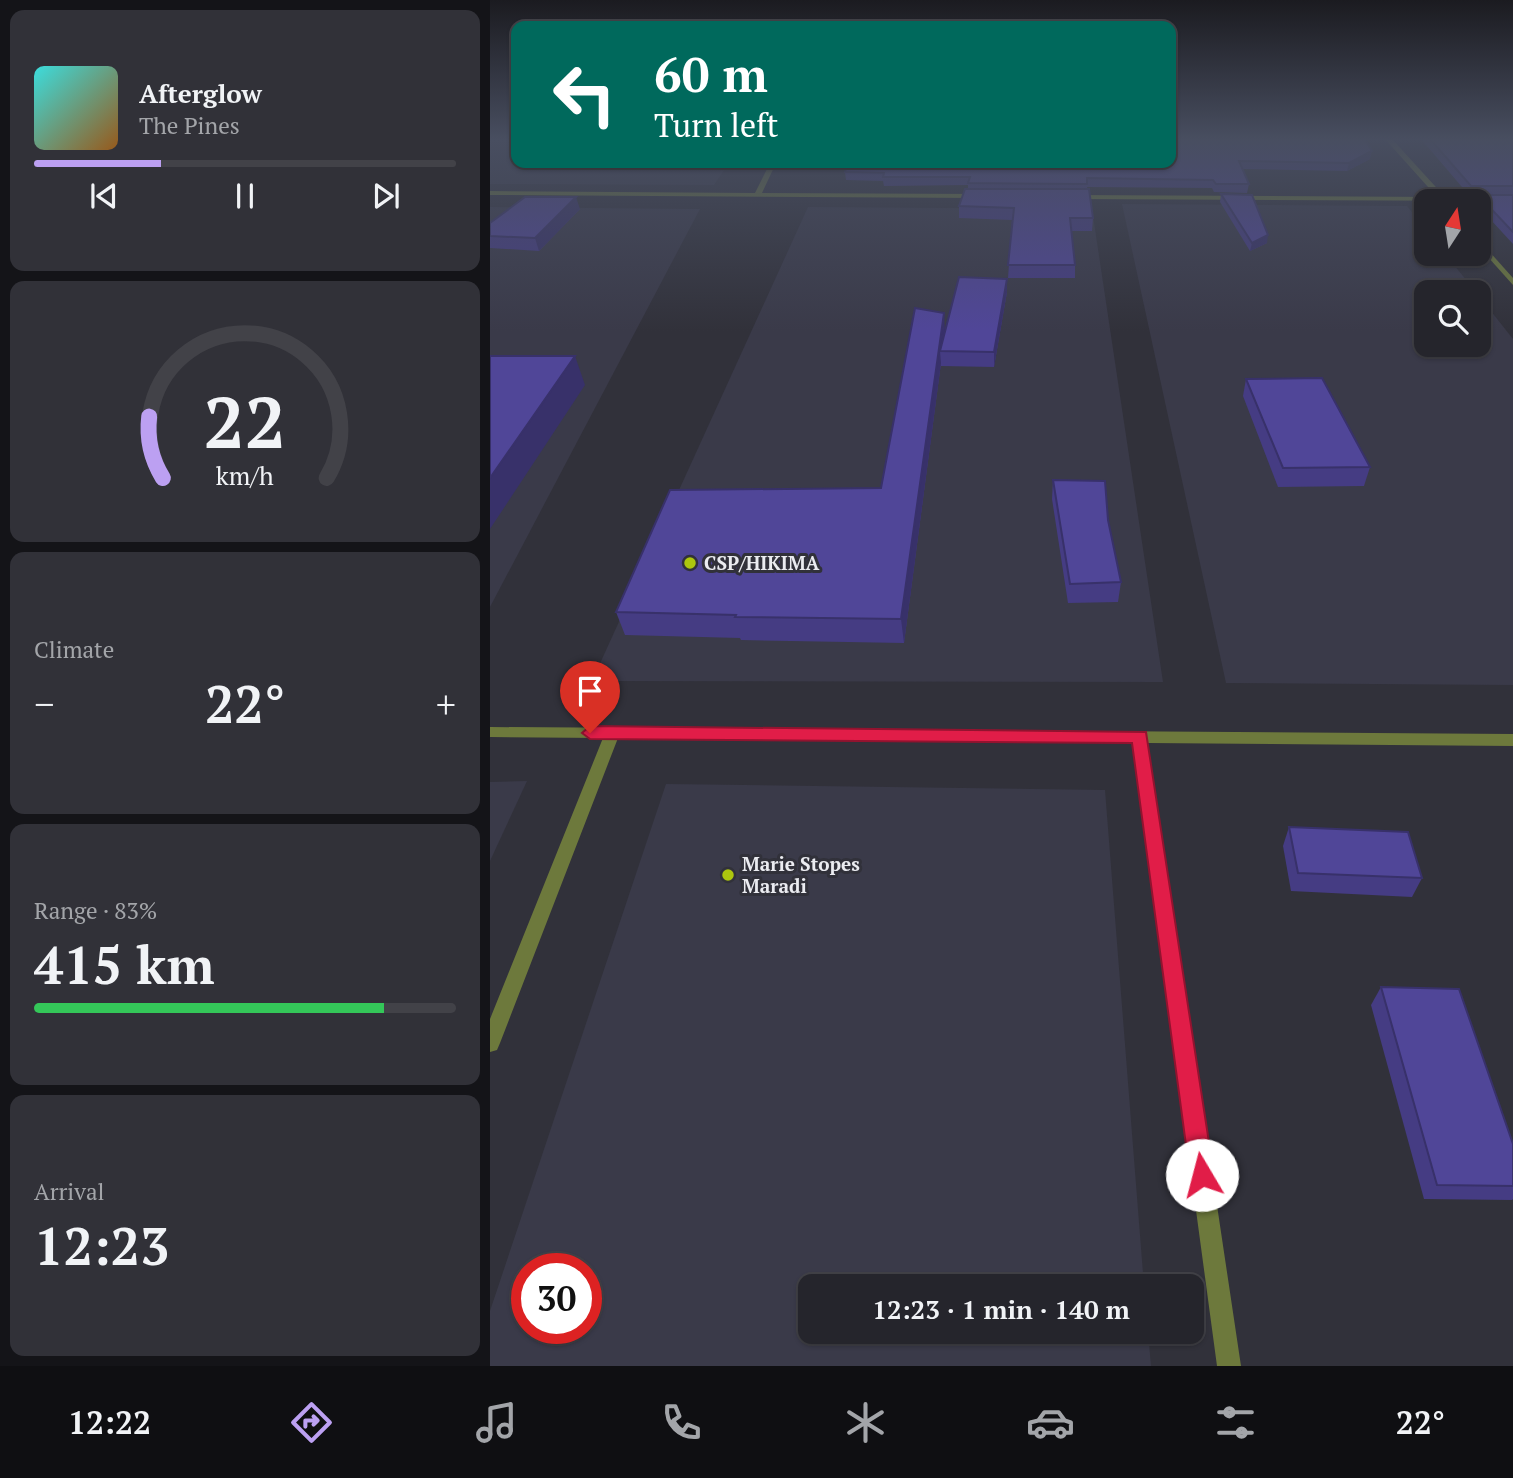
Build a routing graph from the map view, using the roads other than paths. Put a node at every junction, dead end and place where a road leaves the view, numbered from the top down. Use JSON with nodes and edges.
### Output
{"nodes":[{"id":1,"x":1491,"y":257,"type":"edge"},
{"id":2,"x":1513,"y":284,"type":"edge"},
{"id":3,"x":490,"y":732,"type":"edge"},
{"id":4,"x":613,"y":733,"type":"junction"},
{"id":5,"x":1140,"y":737,"type":"junction"},
{"id":6,"x":1513,"y":740,"type":"edge"},
{"id":7,"x":490,"y":1043,"type":"edge"},
{"id":8,"x":1230,"y":1366,"type":"edge"}],
"edges":[{"from":1,"to":2,"type":"street"},
{"from":3,"to":4,"type":"street"},
{"from":4,"to":5,"type":"street"},
{"from":4,"to":7,"type":"street"},
{"from":5,"to":6,"type":"street"},
{"from":5,"to":8,"type":"street"}]}
